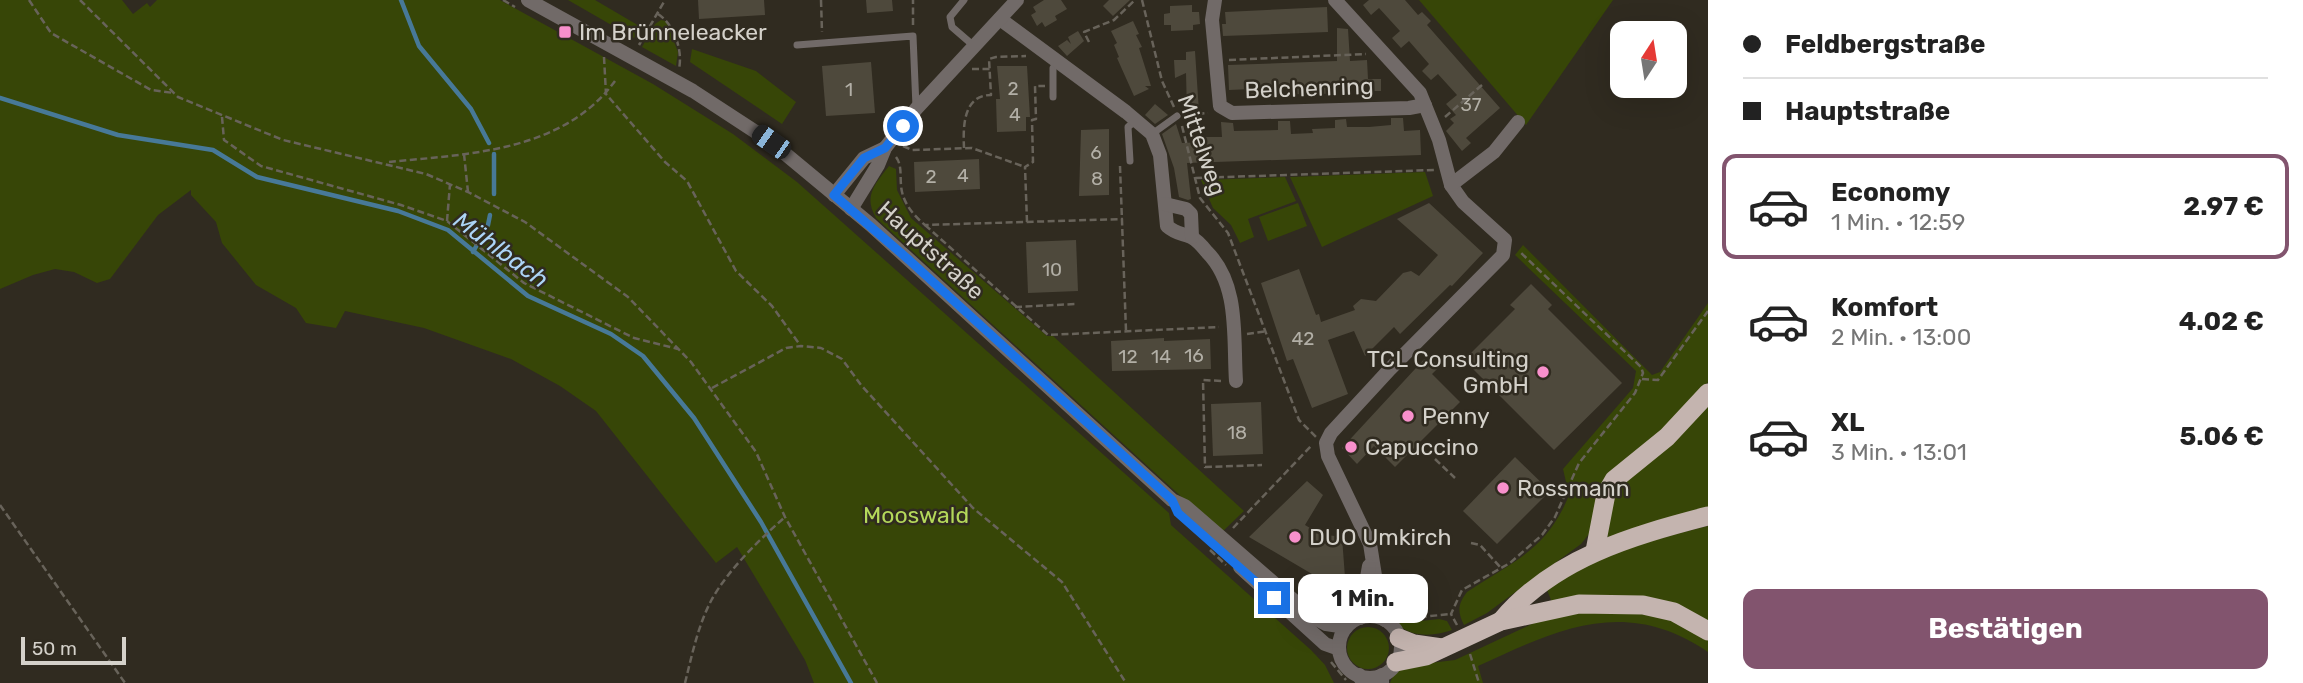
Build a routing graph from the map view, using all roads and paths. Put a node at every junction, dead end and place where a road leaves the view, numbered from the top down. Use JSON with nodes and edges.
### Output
{"nodes":[{"id":1,"x":29,"y":0,"type":"edge"},
{"id":2,"x":80,"y":0,"type":"edge"},
{"id":3,"x":528,"y":0,"type":"edge"},
{"id":4,"x":665,"y":0,"type":"edge"},
{"id":5,"x":821,"y":0,"type":"edge"},
{"id":6,"x":914,"y":0,"type":"edge"},
{"id":7,"x":964,"y":0,"type":"edge"},
{"id":8,"x":1017,"y":0,"type":"edge"},
{"id":9,"x":1135,"y":0,"type":"edge"},
{"id":10,"x":1142,"y":0,"type":"edge"},
{"id":11,"x":1213,"y":0,"type":"edge"},
{"id":12,"x":1335,"y":0,"type":"edge"},
{"id":13,"x":658,"y":14,"type":"junction"},
{"id":14,"x":1000,"y":19,"type":"junction"},
{"id":15,"x":913,"y":36,"type":"junction"},
{"id":16,"x":595,"y":38,"type":"junction"},
{"id":17,"x":1089,"y":42,"type":"dead end"},
{"id":18,"x":823,"y":43,"type":"junction"},
{"id":19,"x":639,"y":44,"type":"dead end"},
{"id":20,"x":797,"y":45,"type":"dead end"},
{"id":21,"x":974,"y":46,"type":"junction"},
{"id":22,"x":1378,"y":48,"type":"junction"},
{"id":23,"x":1040,"y":49,"type":"junction"},
{"id":24,"x":1215,"y":60,"type":"junction"},
{"id":25,"x":1058,"y":62,"type":"junction"},
{"id":26,"x":672,"y":80,"type":"junction"},
{"id":27,"x":615,"y":81,"type":"dead end"},
{"id":28,"x":1053,"y":85,"type":"junction"},
{"id":29,"x":1482,"y":85,"type":"dead end"},
{"id":30,"x":174,"y":93,"type":"junction"},
{"id":31,"x":606,"y":94,"type":"junction"},
{"id":32,"x":1053,"y":97,"type":"dead end"},
{"id":33,"x":1425,"y":105,"type":"junction"},
{"id":34,"x":916,"y":109,"type":"junction"},
{"id":35,"x":1202,"y":114,"type":"dead end"},
{"id":36,"x":1177,"y":116,"type":"junction"},
{"id":37,"x":222,"y":117,"type":"junction"},
{"id":38,"x":1136,"y":120,"type":"junction"},
{"id":39,"x":1518,"y":122,"type":"dead end"},
{"id":40,"x":1433,"y":123,"type":"junction"},
{"id":41,"x":1152,"y":134,"type":"junction"},
{"id":42,"x":888,"y":145,"type":"junction"},
{"id":43,"x":964,"y":148,"type":"junction"},
{"id":44,"x":464,"y":154,"type":"junction"},
{"id":45,"x":1120,"y":154,"type":"dead end"},
{"id":46,"x":1130,"y":162,"type":"dead end"},
{"id":47,"x":386,"y":163,"type":"junction"},
{"id":48,"x":1025,"y":167,"type":"junction"},
{"id":49,"x":1446,"y":170,"type":"junction"},
{"id":50,"x":1196,"y":178,"type":"junction"},
{"id":51,"x":450,"y":184,"type":"junction"},
{"id":52,"x":1451,"y":185,"type":"junction"},
{"id":53,"x":468,"y":192,"type":"junction"},
{"id":54,"x":834,"y":195,"type":"junction"},
{"id":55,"x":1165,"y":204,"type":"junction"},
{"id":56,"x":850,"y":209,"type":"junction"},
{"id":57,"x":1123,"y":219,"type":"junction"},
{"id":58,"x":447,"y":221,"type":"junction"},
{"id":59,"x":1027,"y":222,"type":"junction"},
{"id":60,"x":925,"y":225,"type":"junction"},
{"id":61,"x":1192,"y":237,"type":"junction"},
{"id":62,"x":1506,"y":247,"type":"junction"},
{"id":63,"x":1075,"y":304,"type":"dead end"},
{"id":64,"x":1014,"y":307,"type":"junction"},
{"id":65,"x":1708,"y":311,"type":"edge"},
{"id":66,"x":1126,"y":331,"type":"junction"},
{"id":67,"x":1233,"y":331,"type":"junction"},
{"id":68,"x":1267,"y":331,"type":"junction"},
{"id":69,"x":800,"y":346,"type":"junction"},
{"id":70,"x":678,"y":349,"type":"junction"},
{"id":71,"x":1642,"y":379,"type":"junction"},
{"id":72,"x":1236,"y":381,"type":"joint"},
{"id":73,"x":712,"y":388,"type":"junction"},
{"id":74,"x":1708,"y":393,"type":"edge"},
{"id":75,"x":1326,"y":443,"type":"junction"},
{"id":76,"x":1435,"y":459,"type":"dead end"},
{"id":77,"x":1262,"y":465,"type":"dead end"},
{"id":78,"x":1455,"y":478,"type":"dead end"},
{"id":79,"x":0,"y":505,"type":"edge"},
{"id":80,"x":1708,"y":516,"type":"edge"},
{"id":81,"x":785,"y":517,"type":"junction"},
{"id":82,"x":1213,"y":542,"type":"junction"},
{"id":83,"x":1471,"y":543,"type":"dead end"},
{"id":84,"x":1595,"y":551,"type":"junction"},
{"id":85,"x":1371,"y":554,"type":"junction"},
{"id":86,"x":1501,"y":568,"type":"junction"},
{"id":87,"x":1536,"y":587,"type":"junction"},
{"id":88,"x":1379,"y":598,"type":"junction"},
{"id":89,"x":1546,"y":612,"type":"junction"},
{"id":90,"x":1451,"y":614,"type":"junction"},
{"id":91,"x":1360,"y":618,"type":"junction"},
{"id":92,"x":1385,"y":620,"type":"junction"},
{"id":93,"x":1501,"y":621,"type":"junction"},
{"id":94,"x":1346,"y":627,"type":"junction"},
{"id":95,"x":1458,"y":628,"type":"dead end"},
{"id":96,"x":1708,"y":631,"type":"edge"},
{"id":97,"x":1399,"y":638,"type":"junction"},
{"id":98,"x":1443,"y":648,"type":"junction"},
{"id":99,"x":1339,"y":649,"type":"junction"},
{"id":100,"x":1470,"y":654,"type":"dead end"},
{"id":101,"x":1387,"y":673,"type":"edge"},
{"id":102,"x":1361,"y":679,"type":"edge"},
{"id":103,"x":125,"y":683,"type":"edge"},
{"id":104,"x":684,"y":683,"type":"edge"},
{"id":105,"x":877,"y":683,"type":"edge"},
{"id":106,"x":1126,"y":683,"type":"edge"},
{"id":107,"x":1479,"y":683,"type":"edge"}],
"edges":[{"from":1,"to":30,"type":"path"},
{"from":2,"to":30,"type":"path"},
{"from":3,"to":16,"type":"street","name":"Hauptstraße"},
{"from":4,"to":13,"type":"path"},
{"from":5,"to":18,"type":"path"},
{"from":6,"to":15,"type":"path"},
{"from":7,"to":21,"type":"lane"},
{"from":8,"to":14,"type":"street"},
{"from":9,"to":17,"type":"path"},
{"from":10,"to":36,"type":"path","name":"Mittelweg"},
{"from":11,"to":24,"type":"street","name":"Belchenring"},
{"from":12,"to":22,"type":"street"},
{"from":13,"to":19,"type":"path"},
{"from":13,"to":26,"type":"path"},
{"from":14,"to":21,"type":"street"},
{"from":14,"to":23,"type":"street"},
{"from":15,"to":18,"type":"lane"},
{"from":15,"to":34,"type":"lane"},
{"from":16,"to":26,"type":"street","name":"Hauptstraße"},
{"from":16,"to":31,"type":"path"},
{"from":18,"to":20,"type":"lane"},
{"from":21,"to":34,"type":"street"},
{"from":22,"to":24,"type":"path"},
{"from":22,"to":33,"type":"street"},
{"from":23,"to":25,"type":"street"},
{"from":23,"to":43,"type":"path"},
{"from":24,"to":33,"type":"street","name":"Belchenring"},
{"from":25,"to":28,"type":"lane"},
{"from":25,"to":38,"type":"street"},
{"from":26,"to":54,"type":"street","name":"Hauptstraße"},
{"from":27,"to":31,"type":"path"},
{"from":28,"to":32,"type":"lane"},
{"from":28,"to":48,"type":"path"},
{"from":29,"to":40,"type":"path"},
{"from":30,"to":37,"type":"path"},
{"from":31,"to":44,"type":"path"},
{"from":31,"to":69,"type":"path"},
{"from":33,"to":40,"type":"street"},
{"from":34,"to":42,"type":"street"},
{"from":35,"to":36,"type":"path"},
{"from":36,"to":41,"type":"lane"},
{"from":36,"to":50,"type":"path","name":"Mittelweg"},
{"from":37,"to":47,"type":"path"},
{"from":37,"to":58,"type":"path"},
{"from":38,"to":41,"type":"street"},
{"from":38,"to":46,"type":"lane"},
{"from":39,"to":52,"type":"street"},
{"from":40,"to":49,"type":"street"},
{"from":41,"to":55,"type":"street"},
{"from":42,"to":43,"type":"path"},
{"from":42,"to":54,"type":"street"},
{"from":42,"to":56,"type":"street"},
{"from":42,"to":60,"type":"path"},
{"from":43,"to":48,"type":"path"},
{"from":44,"to":47,"type":"path"},
{"from":44,"to":53,"type":"path"},
{"from":45,"to":57,"type":"path"},
{"from":47,"to":51,"type":"path"},
{"from":48,"to":59,"type":"path"},
{"from":49,"to":50,"type":"path"},
{"from":49,"to":52,"type":"street"},
{"from":50,"to":68,"type":"path","name":"Mittelweg"},
{"from":51,"to":53,"type":"path"},
{"from":51,"to":58,"type":"path"},
{"from":52,"to":62,"type":"street"},
{"from":53,"to":70,"type":"path"},
{"from":54,"to":56,"type":"street","name":"Hauptstraße"},
{"from":55,"to":61,"type":"street"},
{"from":55,"to":61,"type":"street"},
{"from":56,"to":82,"type":"street","name":"Hauptstraße"},
{"from":57,"to":59,"type":"path"},
{"from":57,"to":66,"type":"path"},
{"from":58,"to":70,"type":"path"},
{"from":59,"to":60,"type":"path"},
{"from":60,"to":64,"type":"path"},
{"from":61,"to":67,"type":"street"},
{"from":62,"to":71,"type":"path"},
{"from":62,"to":75,"type":"street"},
{"from":63,"to":64,"type":"path"},
{"from":64,"to":66,"type":"path"},
{"from":65,"to":71,"type":"path"},
{"from":66,"to":67,"type":"path"},
{"from":67,"to":68,"type":"path"},
{"from":67,"to":72,"type":"street"},
{"from":68,"to":75,"type":"path","name":"Mittelweg"},
{"from":69,"to":73,"type":"path"},
{"from":69,"to":106,"type":"path"},
{"from":70,"to":73,"type":"path"},
{"from":71,"to":86,"type":"path"},
{"from":72,"to":77,"type":"path"},
{"from":73,"to":81,"type":"path"},
{"from":74,"to":84,"type":"highway"},
{"from":75,"to":82,"type":"path"},
{"from":75,"to":85,"type":"street"},
{"from":76,"to":78,"type":"path"},
{"from":79,"to":103,"type":"path"},
{"from":80,"to":84,"type":"highway"},
{"from":81,"to":104,"type":"path"},
{"from":81,"to":105,"type":"path"},
{"from":82,"to":94,"type":"street","name":"Hauptstraße"},
{"from":82,"to":99,"type":"street","name":"Hauptstraße"},
{"from":83,"to":86,"type":"path"},
{"from":84,"to":87,"type":"highway"},
{"from":85,"to":88,"type":"street"},
{"from":85,"to":91,"type":"street"},
{"from":86,"to":90,"type":"path"},
{"from":87,"to":89,"type":"lane"},
{"from":87,"to":93,"type":"highway"},
{"from":88,"to":90,"type":"path"},
{"from":88,"to":92,"type":"street"},
{"from":89,"to":93,"type":"highway"},
{"from":89,"to":96,"type":"highway"},
{"from":90,"to":95,"type":"path"},
{"from":91,"to":92,"type":"street"},
{"from":91,"to":94,"type":"street"},
{"from":92,"to":97,"type":"street"},
{"from":93,"to":98,"type":"highway"},
{"from":94,"to":99,"type":"street"},
{"from":97,"to":98,"type":"highway"},
{"from":97,"to":101,"type":"street"},
{"from":98,"to":101,"type":"highway"},
{"from":99,"to":102,"type":"street","name":"Hauptstraße"},
{"from":100,"to":107,"type":"path"},
{"from":101,"to":102,"type":"street","name":"Hauptstraße"}]}
